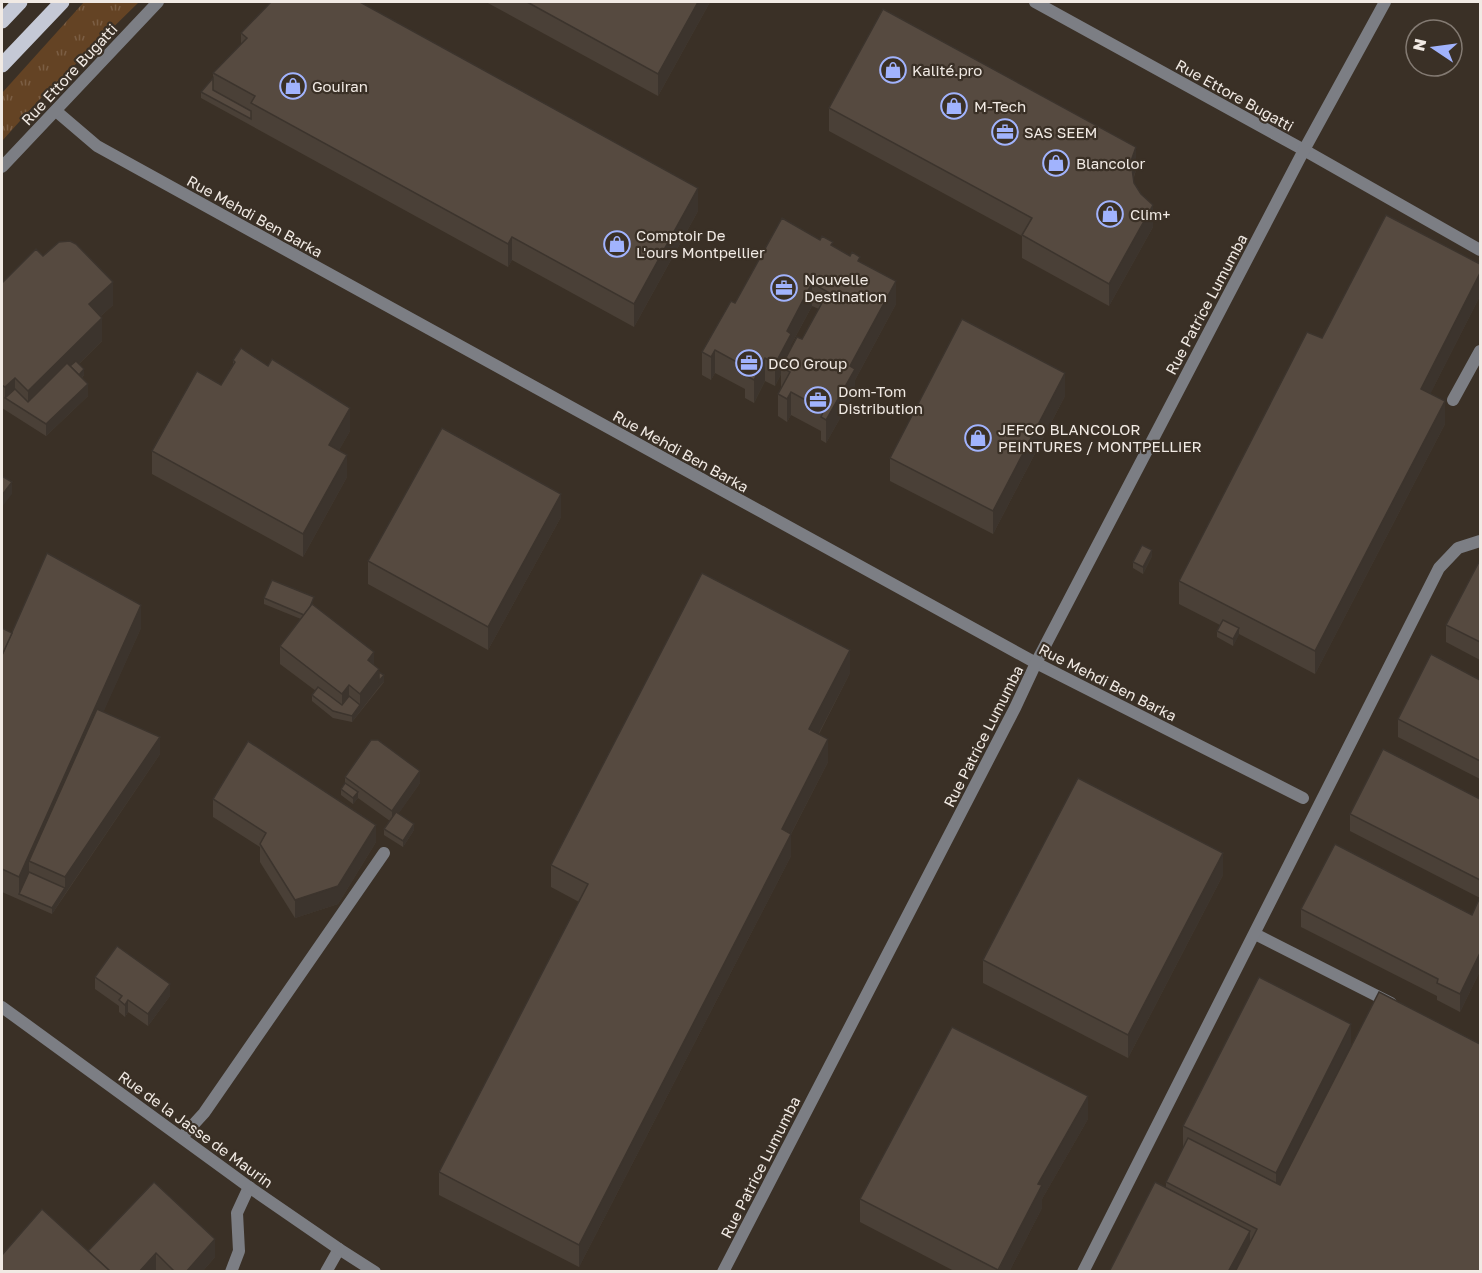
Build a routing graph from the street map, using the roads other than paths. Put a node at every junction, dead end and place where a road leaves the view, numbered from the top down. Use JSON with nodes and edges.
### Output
{"nodes":[{"id":1,"x":20,"y":2,"type":"edge"},
{"id":2,"x":63,"y":2,"type":"edge"},
{"id":3,"x":158,"y":2,"type":"edge"},
{"id":4,"x":1035,"y":2,"type":"edge"},
{"id":5,"x":1386,"y":2,"type":"edge"},
{"id":6,"x":2,"y":21,"type":"edge"},
{"id":7,"x":2,"y":65,"type":"edge"},
{"id":8,"x":56,"y":111,"type":"junction"},
{"id":9,"x":1304,"y":150,"type":"junction"},
{"id":10,"x":2,"y":167,"type":"edge"},
{"id":11,"x":1480,"y":250,"type":"edge"},
{"id":12,"x":1480,"y":351,"type":"edge"},
{"id":13,"x":1453,"y":400,"type":"dead end"},
{"id":14,"x":1480,"y":541,"type":"edge"},
{"id":15,"x":1036,"y":663,"type":"junction"},
{"id":16,"x":1319,"y":807,"type":"junction"},
{"id":17,"x":384,"y":853,"type":"dead end"},
{"id":18,"x":1256,"y":934,"type":"junction"},
{"id":19,"x":2,"y":1007,"type":"edge"},
{"id":20,"x":1399,"y":1007,"type":"edge"},
{"id":21,"x":182,"y":1137,"type":"junction"},
{"id":22,"x":249,"y":1187,"type":"junction"},
{"id":23,"x":339,"y":1249,"type":"junction"},
{"id":24,"x":231,"y":1272,"type":"edge"},
{"id":25,"x":326,"y":1272,"type":"edge"},
{"id":26,"x":375,"y":1272,"type":"edge"},
{"id":27,"x":723,"y":1272,"type":"edge"},
{"id":28,"x":1083,"y":1272,"type":"edge"}],
"edges":[{"from":1,"to":6,"type":"main road"},
{"from":2,"to":7,"type":"main road"},
{"from":3,"to":8,"type":"street","name":"Rue Ettore Bugatti"},
{"from":4,"to":9,"type":"street","name":"Rue Ettore Bugatti"},
{"from":5,"to":9,"type":"street","name":"Rue Ettore Bugatti"},
{"from":8,"to":10,"type":"street","name":"Rue Ettore Bugatti"},
{"from":8,"to":15,"type":"street","name":"Rue Mehdi Ben Barka"},
{"from":9,"to":11,"type":"street"},
{"from":9,"to":15,"type":"street","name":"Rue Patrice Lumumba"},
{"from":12,"to":13,"type":"street"},
{"from":14,"to":16,"type":"street"},
{"from":15,"to":16,"type":"street","name":"Rue Mehdi Ben Barka"},
{"from":15,"to":27,"type":"street","name":"Rue Patrice Lumumba"},
{"from":16,"to":18,"type":"street"},
{"from":17,"to":21,"type":"street"},
{"from":18,"to":20,"type":"street"},
{"from":18,"to":28,"type":"street"},
{"from":19,"to":21,"type":"street","name":"Rue de la Jasse de Maurin"},
{"from":21,"to":22,"type":"street","name":"Rue de la Jasse de Maurin"},
{"from":22,"to":23,"type":"street","name":"Rue de la Jasse de Maurin"},
{"from":22,"to":24,"type":"street"},
{"from":23,"to":25,"type":"street"},
{"from":23,"to":26,"type":"street","name":"Rue de la Jasse de Maurin"}]}
